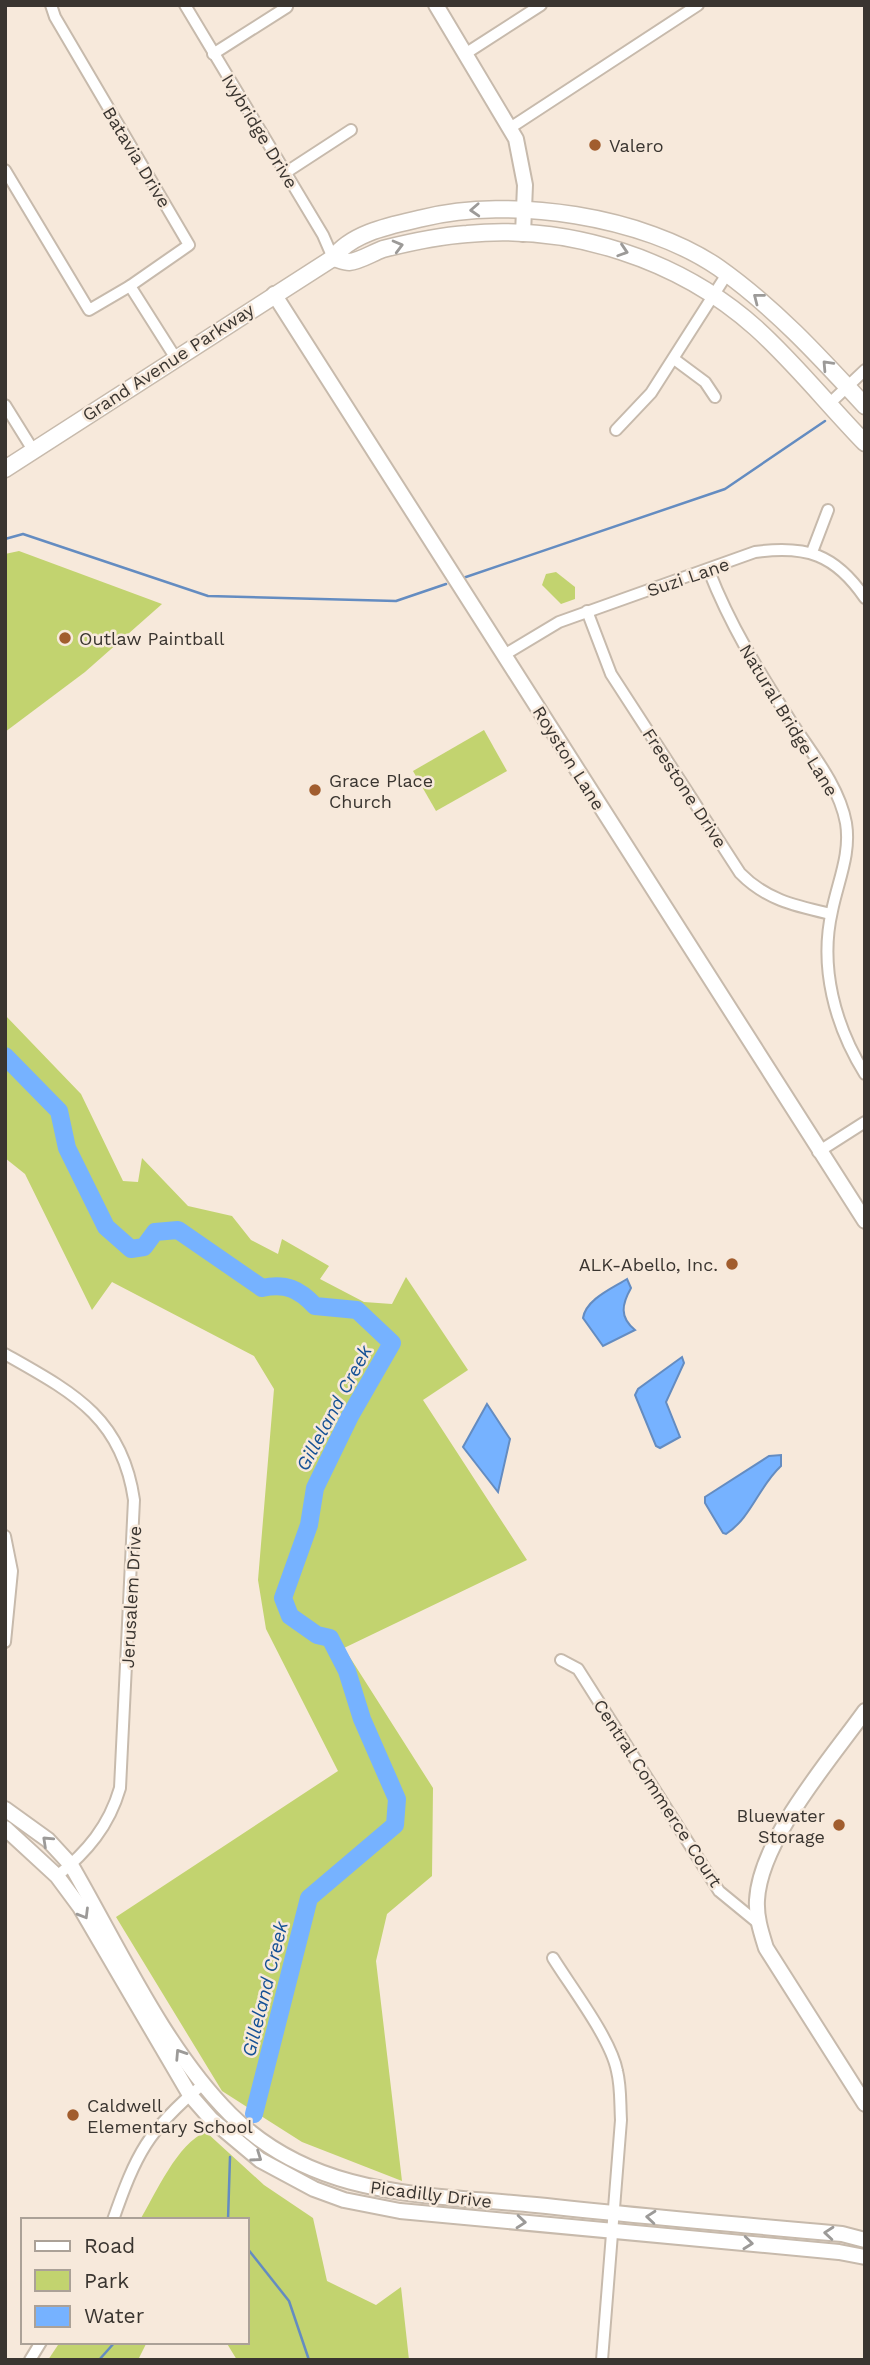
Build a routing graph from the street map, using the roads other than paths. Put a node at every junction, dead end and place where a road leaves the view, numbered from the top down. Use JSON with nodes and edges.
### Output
{"nodes":[{"id":1,"x":51,"y":5,"type":"edge"},
{"id":2,"x":185,"y":5,"type":"edge"},
{"id":3,"x":436,"y":5,"type":"edge"},
{"id":4,"x":541,"y":5,"type":"edge"},
{"id":5,"x":698,"y":5,"type":"edge"},
{"id":6,"x":287,"y":8,"type":"dead end"},
{"id":7,"x":213,"y":54,"type":"junction"},
{"id":8,"x":465,"y":54,"type":"junction"},
{"id":9,"x":510,"y":128,"type":"junction"},
{"id":10,"x":351,"y":130,"type":"dead end"},
{"id":11,"x":5,"y":170,"type":"edge"},
{"id":12,"x":285,"y":173,"type":"junction"},
{"id":13,"x":524,"y":209,"type":"junction"},
{"id":14,"x":523,"y":234,"type":"junction"},
{"id":15,"x":333,"y":258,"type":"junction"},
{"id":16,"x":727,"y":274,"type":"junction"},
{"id":17,"x":130,"y":286,"type":"junction"},
{"id":18,"x":274,"y":294,"type":"junction"},
{"id":19,"x":714,"y":296,"type":"junction"},
{"id":20,"x":175,"y":358,"type":"junction"},
{"id":21,"x":674,"y":359,"type":"junction"},
{"id":22,"x":865,"y":370,"type":"edge"},
{"id":23,"x":847,"y":387,"type":"junction"},
{"id":24,"x":715,"y":397,"type":"dead end"},
{"id":25,"x":830,"y":404,"type":"junction"},
{"id":26,"x":5,"y":405,"type":"edge"},
{"id":27,"x":865,"y":406,"type":"edge"},
{"id":28,"x":616,"y":430,"type":"dead end"},
{"id":29,"x":863,"y":438,"type":"edge"},
{"id":30,"x":33,"y":450,"type":"junction"},
{"id":31,"x":5,"y":469,"type":"edge"},
{"id":32,"x":828,"y":510,"type":"dead end"},
{"id":33,"x":812,"y":552,"type":"junction"},
{"id":34,"x":709,"y":571,"type":"junction"},
{"id":35,"x":865,"y":598,"type":"edge"},
{"id":36,"x":587,"y":611,"type":"junction"},
{"id":37,"x":504,"y":654,"type":"junction"},
{"id":38,"x":831,"y":914,"type":"junction"},
{"id":39,"x":865,"y":1074,"type":"edge"},
{"id":40,"x":865,"y":1122,"type":"edge"},
{"id":41,"x":818,"y":1152,"type":"junction"},
{"id":42,"x":865,"y":1221,"type":"edge"},
{"id":43,"x":5,"y":1354,"type":"edge"},
{"id":44,"x":5,"y":1536,"type":"edge"},
{"id":45,"x":5,"y":1642,"type":"edge"},
{"id":46,"x":561,"y":1660,"type":"dead end"},
{"id":47,"x":865,"y":1711,"type":"edge"},
{"id":48,"x":5,"y":1809,"type":"edge"},
{"id":49,"x":5,"y":1828,"type":"edge"},
{"id":50,"x":71,"y":1865,"type":"junction"},
{"id":51,"x":57,"y":1876,"type":"junction"},
{"id":52,"x":758,"y":1923,"type":"junction"},
{"id":53,"x":553,"y":1958,"type":"dead end"},
{"id":54,"x":202,"y":2085,"type":"junction"},
{"id":55,"x":190,"y":2095,"type":"junction"},
{"id":56,"x":865,"y":2104,"type":"edge"},
{"id":57,"x":615,"y":2214,"type":"junction"},
{"id":58,"x":114,"y":2218,"type":"edge"},
{"id":59,"x":613,"y":2230,"type":"junction"},
{"id":60,"x":865,"y":2240,"type":"edge"},
{"id":61,"x":865,"y":2257,"type":"edge"},
{"id":62,"x":40,"y":2344,"type":"edge"},
{"id":63,"x":30,"y":2360,"type":"edge"},
{"id":64,"x":602,"y":2360,"type":"edge"}],
"edges":[{"from":1,"to":17,"type":"street","name":"Batavia Drive"},
{"from":2,"to":7,"type":"street","name":"Ivybridge Drive"},
{"from":3,"to":8,"type":"street"},
{"from":4,"to":8,"type":"street"},
{"from":5,"to":9,"type":"street"},
{"from":6,"to":7,"type":"street"},
{"from":7,"to":12,"type":"street","name":"Ivybridge Drive"},
{"from":8,"to":9,"type":"street"},
{"from":9,"to":13,"type":"street"},
{"from":10,"to":12,"type":"street"},
{"from":11,"to":17,"type":"street"},
{"from":12,"to":15,"type":"street","name":"Ivybridge Drive"},
{"from":13,"to":14,"type":"street"},
{"from":13,"to":15,"type":"main road","name":"Grand Avenue Parkway","one_way":true},
{"from":13,"to":16,"type":"main road","name":"Grand Avenue Parkway"},
{"from":15,"to":14,"type":"main road","name":"Grand Avenue Parkway","one_way":true},
{"from":14,"to":19,"type":"main road","name":"Grand Avenue Parkway","one_way":true},
{"from":15,"to":18,"type":"main road","name":"Grand Avenue Parkway"},
{"from":16,"to":19,"type":"street"},
{"from":23,"to":16,"type":"main road","name":"Grand Avenue Parkway","one_way":true},
{"from":17,"to":20,"type":"street"},
{"from":18,"to":20,"type":"main road","name":"Grand Avenue Parkway"},
{"from":18,"to":37,"type":"street","name":"Royston Lane"},
{"from":19,"to":21,"type":"street"},
{"from":19,"to":25,"type":"main road","name":"Grand Avenue Parkway"},
{"from":20,"to":30,"type":"main road","name":"Grand Avenue Parkway"},
{"from":21,"to":24,"type":"street"},
{"from":21,"to":28,"type":"street"},
{"from":22,"to":23,"type":"street"},
{"from":23,"to":25,"type":"street"},
{"from":23,"to":27,"type":"main road","name":"Grand Avenue Parkway"},
{"from":25,"to":29,"type":"main road","name":"Grand Avenue Parkway"},
{"from":26,"to":30,"type":"street"},
{"from":30,"to":31,"type":"main road","name":"Grand Avenue Parkway"},
{"from":32,"to":33,"type":"street"},
{"from":33,"to":34,"type":"street","name":"Suzi Lane"},
{"from":33,"to":35,"type":"street","name":"Suzi Lane"},
{"from":34,"to":36,"type":"street","name":"Suzi Lane"},
{"from":34,"to":38,"type":"street","name":"Natural Bridge Lane"},
{"from":36,"to":37,"type":"street","name":"Suzi Lane"},
{"from":36,"to":38,"type":"street","name":"Freestone Drive"},
{"from":37,"to":41,"type":"street","name":"Royston Lane"},
{"from":38,"to":39,"type":"street","name":"Natural Bridge Lane"},
{"from":40,"to":41,"type":"street"},
{"from":41,"to":42,"type":"street","name":"Royston Lane"},
{"from":43,"to":50,"type":"street","name":"Jerusalem Drive"},
{"from":44,"to":45,"type":"street"},
{"from":46,"to":52,"type":"street","name":"Central Commerce Court"},
{"from":47,"to":52,"type":"street"},
{"from":50,"to":48,"type":"street","name":"Picadilly Drive","one_way":true},
{"from":49,"to":51,"type":"street","name":"Picadilly Drive"},
{"from":50,"to":51,"type":"street","name":"Jerusalem Drive"},
{"from":54,"to":50,"type":"street","name":"Picadilly Drive","one_way":true},
{"from":51,"to":55,"type":"street","name":"Picadilly Drive","one_way":true},
{"from":52,"to":56,"type":"street"},
{"from":53,"to":57,"type":"street"},
{"from":54,"to":55,"type":"street"},
{"from":54,"to":57,"type":"street","name":"Picadilly Drive"},
{"from":55,"to":58,"type":"street"},
{"from":55,"to":59,"type":"street","name":"Picadilly Drive","one_way":true},
{"from":57,"to":59,"type":"street"},
{"from":60,"to":57,"type":"street","name":"Picadilly Drive","one_way":true},
{"from":59,"to":61,"type":"street","name":"Picadilly Drive","one_way":true},
{"from":59,"to":64,"type":"street"},
{"from":62,"to":63,"type":"street"}]}
